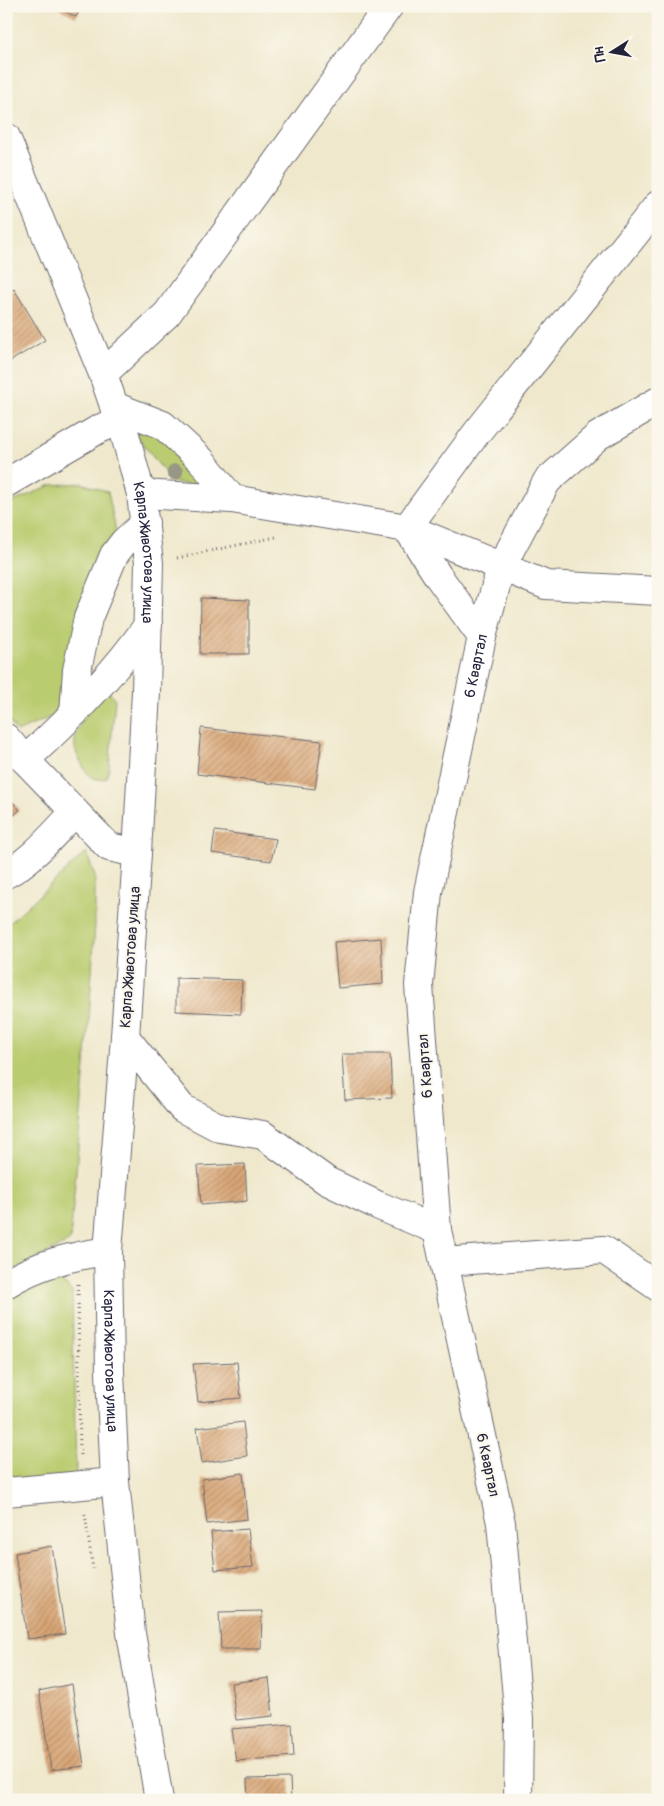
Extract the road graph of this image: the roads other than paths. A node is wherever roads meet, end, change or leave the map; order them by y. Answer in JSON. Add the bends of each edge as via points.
{"nodes":[{"id":1,"x":389,"y":6,"type":"edge"},
{"id":2,"x":6,"y":137,"type":"edge"},
{"id":3,"x":658,"y":205,"type":"edge"},
{"id":4,"x":103,"y":374,"type":"junction"},
{"id":5,"x":658,"y":401,"type":"edge"},
{"id":6,"x":117,"y":413,"type":"junction"},
{"id":7,"x":6,"y":482,"type":"edge"},
{"id":8,"x":141,"y":494,"type":"junction"},
{"id":9,"x":232,"y":499,"type":"junction"},
{"id":10,"x":145,"y":523,"type":"junction"},
{"id":11,"x":407,"y":528,"type":"junction"},
{"id":12,"x":501,"y":567,"type":"junction"},
{"id":13,"x":658,"y":591,"type":"edge"},
{"id":14,"x":148,"y":625,"type":"junction"},
{"id":15,"x":482,"y":637,"type":"junction"},
{"id":16,"x":74,"y":713,"type":"junction"},
{"id":17,"x":6,"y":738,"type":"edge"},
{"id":18,"x":25,"y":760,"type":"junction"},
{"id":19,"x":75,"y":812,"type":"junction"},
{"id":20,"x":137,"y":852,"type":"junction"},
{"id":21,"x":6,"y":874,"type":"edge"},
{"id":22,"x":125,"y":1037,"type":"junction"},
{"id":23,"x":437,"y":1230,"type":"junction"},
{"id":24,"x":108,"y":1250,"type":"junction"},
{"id":25,"x":444,"y":1262,"type":"junction"},
{"id":26,"x":6,"y":1284,"type":"edge"},
{"id":27,"x":658,"y":1287,"type":"edge"},
{"id":28,"x":115,"y":1482,"type":"junction"},
{"id":29,"x":6,"y":1492,"type":"edge"},
{"id":30,"x":158,"y":1800,"type":"edge"},
{"id":31,"x":518,"y":1800,"type":"edge"}],
"edges":[{"from":1,"to":4,"type":"street","via":[[167,314]]},
{"from":2,"to":4,"type":"street","name":"Карпа Животова улица"},
{"from":3,"to":11,"type":"street","via":[[474,435]]},
{"from":4,"to":6,"type":"street","name":"Карпа Животова улица"},
{"from":5,"to":12,"type":"street","name":"6 Квартал","via":[[598,436],[547,481]]},
{"from":6,"to":7,"type":"street","via":[[99,430]]},
{"from":6,"to":8,"type":"street","name":"Карпа Животова улица"},
{"from":6,"to":9,"type":"street","via":[[163,425],[201,460]]},
{"from":8,"to":9,"type":"street"},
{"from":8,"to":10,"type":"street","name":"Карпа Животова улица"},
{"from":9,"to":11,"type":"street"},
{"from":10,"to":14,"type":"street","name":"Карпа Животова улица","via":[[149,563]]},
{"from":10,"to":16,"type":"street","via":[[114,555],[88,618],[77,670]]},
{"from":11,"to":12,"type":"street"},
{"from":11,"to":15,"type":"street"},
{"from":12,"to":13,"type":"street","via":[[546,585]]},
{"from":12,"to":15,"type":"street","name":"6 Квартал"},
{"from":14,"to":16,"type":"street","via":[[128,654]]},
{"from":14,"to":20,"type":"street","name":"Карпа Животова улица"},
{"from":15,"to":23,"type":"street","name":"6 Квартал","via":[[428,892],[419,984]]},
{"from":16,"to":18,"type":"street"},
{"from":17,"to":18,"type":"street"},
{"from":18,"to":19,"type":"street"},
{"from":19,"to":20,"type":"street","via":[[109,847]]},
{"from":19,"to":21,"type":"street"},
{"from":20,"to":22,"type":"street","name":"Карпа Животова улица"},
{"from":22,"to":23,"type":"street","via":[[182,1108],[220,1128],[263,1134],[327,1181]]},
{"from":22,"to":24,"type":"street","name":"Карпа Животова улица"},
{"from":23,"to":25,"type":"street","name":"6 Квартал"},
{"from":24,"to":26,"type":"street","via":[[78,1255],[22,1274]]},
{"from":24,"to":28,"type":"street","name":"Карпа Животова улица"},
{"from":25,"to":27,"type":"street","via":[[604,1250]]},
{"from":25,"to":31,"type":"street","name":"6 Квартал","via":[[501,1523],[519,1719]]},
{"from":28,"to":29,"type":"street"},
{"from":28,"to":30,"type":"street","name":"Карпа Животова улица","via":[[131,1633]]}]}
